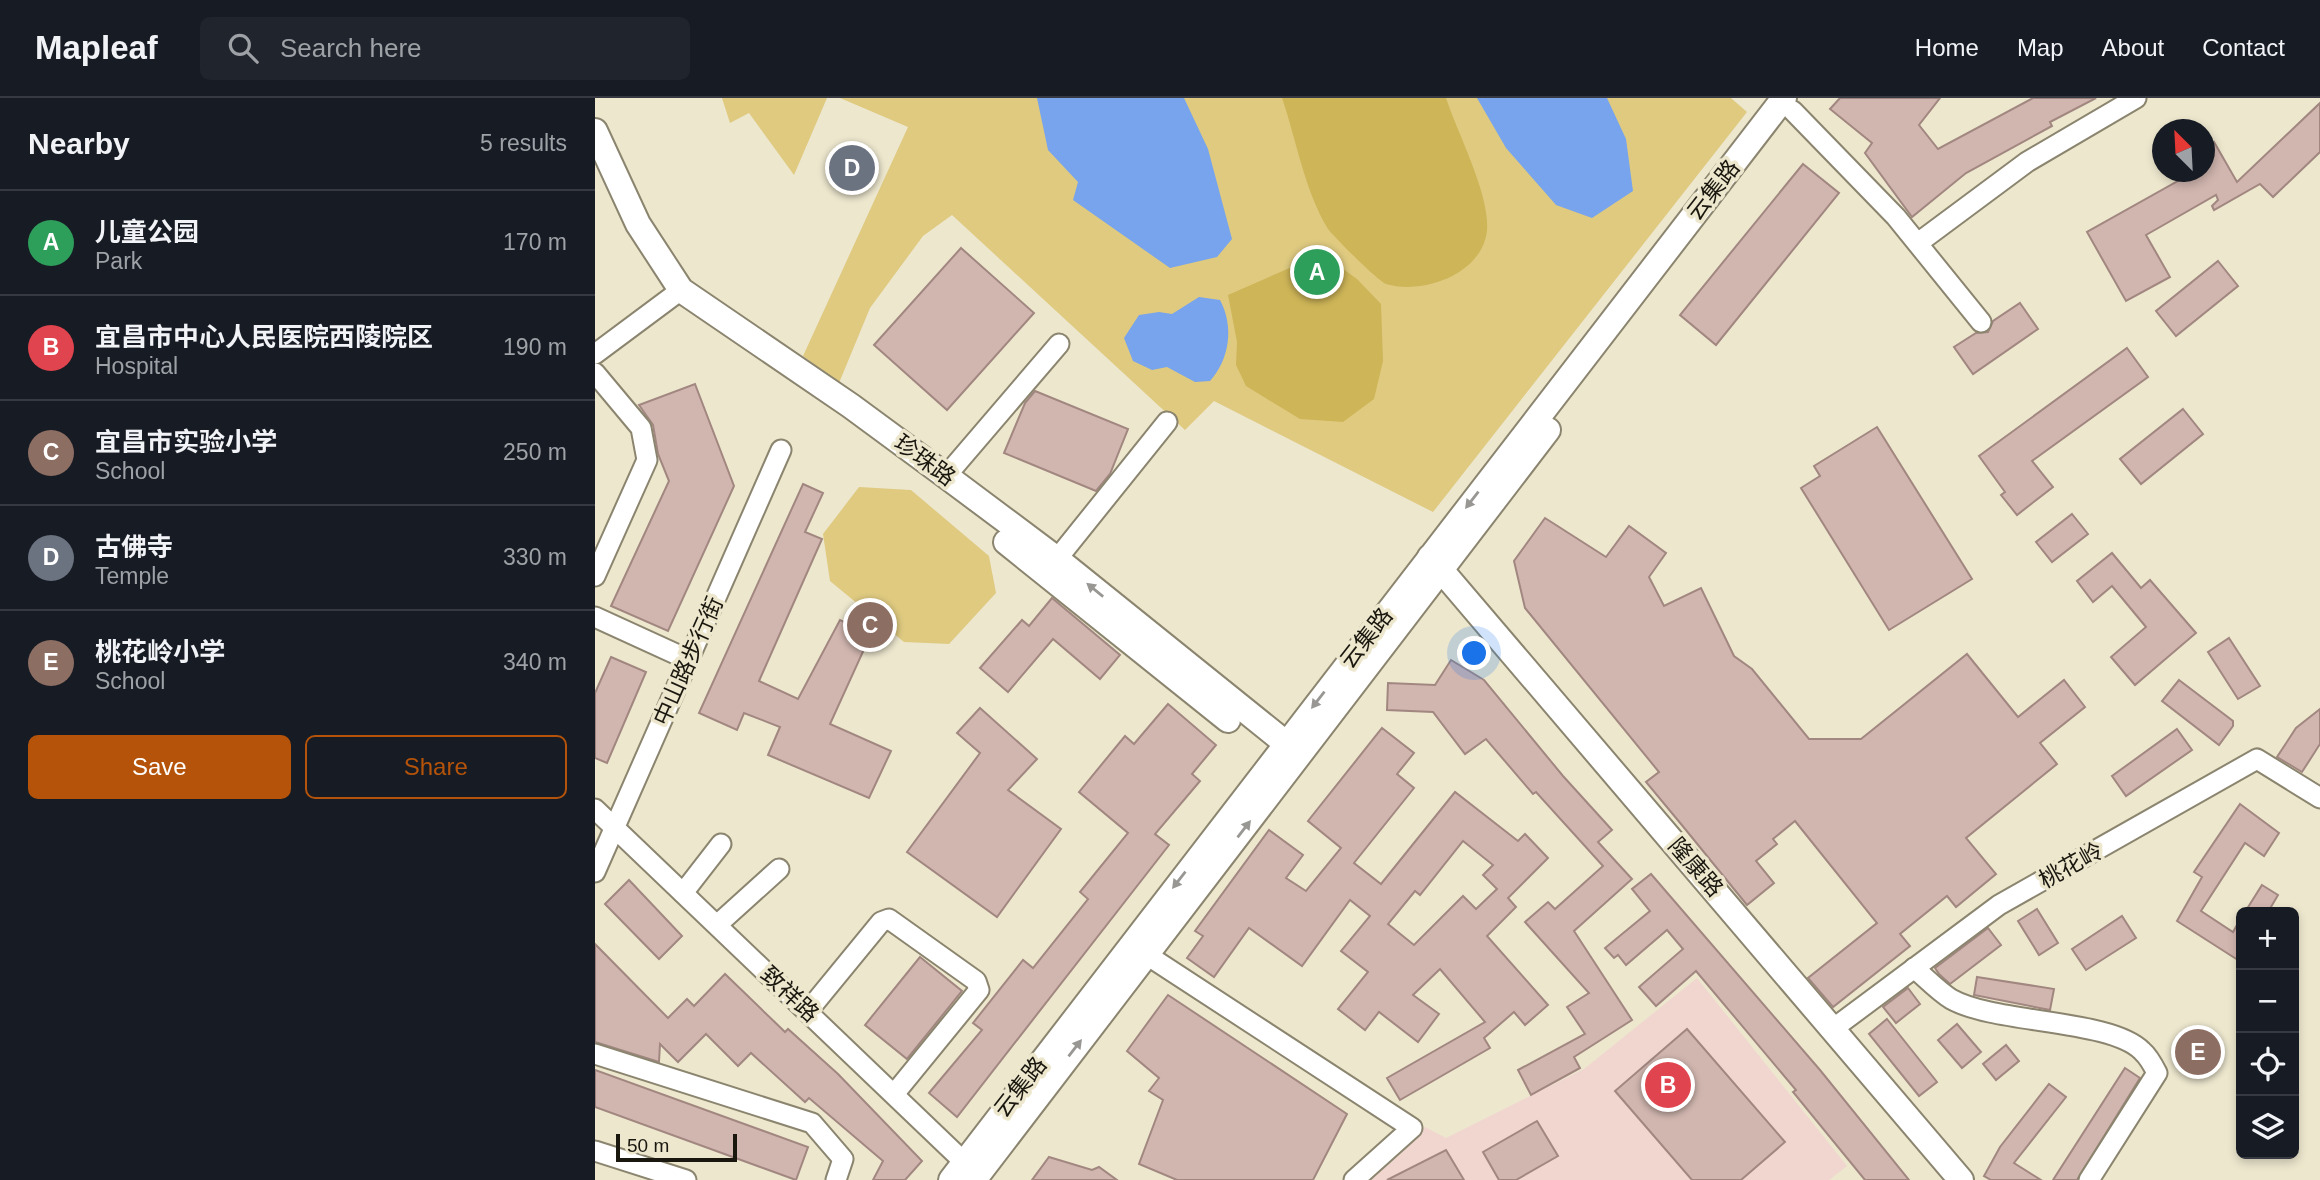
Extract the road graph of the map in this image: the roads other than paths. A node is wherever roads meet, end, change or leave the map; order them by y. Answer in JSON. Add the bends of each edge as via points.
{"nodes":[{"id":1,"x":2136,"y":98,"type":"edge"},
{"id":2,"x":1793,"y":102,"type":"edge"},
{"id":3,"x":595,"y":131,"type":"edge"},
{"id":4,"x":595,"y":162,"type":"edge"},
{"id":5,"x":1918,"y":243,"type":"junction"},
{"id":6,"x":675,"y":294,"type":"junction"},
{"id":7,"x":1981,"y":322,"type":"dead end"},
{"id":8,"x":1059,"y":344,"type":"dead end"},
{"id":9,"x":595,"y":354,"type":"edge"},
{"id":10,"x":595,"y":373,"type":"edge"},
{"id":11,"x":1167,"y":422,"type":"dead end"},
{"id":12,"x":781,"y":450,"type":"dead end"},
{"id":13,"x":946,"y":476,"type":"junction"},
{"id":14,"x":1056,"y":559,"type":"junction"},
{"id":15,"x":1430,"y":569,"type":"junction"},
{"id":16,"x":595,"y":576,"type":"edge"},
{"id":17,"x":595,"y":617,"type":"edge"},
{"id":18,"x":689,"y":660,"type":"junction"},
{"id":19,"x":1287,"y":757,"type":"junction"},
{"id":20,"x":2320,"y":799,"type":"edge"},
{"id":21,"x":595,"y":809,"type":"edge"},
{"id":22,"x":615,"y":828,"type":"junction"},
{"id":23,"x":721,"y":844,"type":"dead end"},
{"id":24,"x":779,"y":869,"type":"dead end"},
{"id":25,"x":595,"y":872,"type":"edge"},
{"id":26,"x":683,"y":893,"type":"junction"},
{"id":27,"x":717,"y":925,"type":"junction"},
{"id":28,"x":1147,"y":955,"type":"junction"},
{"id":29,"x":1914,"y":968,"type":"junction"},
{"id":30,"x":808,"y":1011,"type":"junction"},
{"id":31,"x":1834,"y":1028,"type":"junction"},
{"id":32,"x":595,"y":1054,"type":"edge"},
{"id":33,"x":895,"y":1093,"type":"junction"},
{"id":34,"x":595,"y":1151,"type":"edge"},
{"id":35,"x":963,"y":1174,"type":"edge"},
{"id":36,"x":665,"y":1178,"type":"edge"},
{"id":37,"x":686,"y":1180,"type":"edge"},
{"id":38,"x":836,"y":1180,"type":"edge"},
{"id":39,"x":1354,"y":1180,"type":"edge"},
{"id":40,"x":1939,"y":1180,"type":"edge"},
{"id":41,"x":1961,"y":1180,"type":"edge"},
{"id":42,"x":2089,"y":1180,"type":"edge"}],
"edges":[{"from":1,"to":5,"type":"street","via":[[2027,162]]},
{"from":2,"to":5,"type":"street"},
{"from":2,"to":15,"type":"main road","name":"云集路"},
{"from":3,"to":6,"type":"main road","name":"珍珠路"},
{"from":4,"to":6,"type":"main road","name":"珍珠路","via":[[626,232]]},
{"from":5,"to":7,"type":"street"},
{"from":6,"to":9,"type":"street"},
{"from":6,"to":13,"type":"main road","name":"珍珠路"},
{"from":6,"to":19,"type":"main road","name":"珍珠路"},
{"from":8,"to":13,"type":"street"},
{"from":10,"to":16,"type":"street","via":[[641,428],[647,460]]},
{"from":11,"to":14,"type":"street"},
{"from":12,"to":18,"type":"street","name":"中山路步行街"},
{"from":13,"to":14,"type":"main road","name":"珍珠路"},
{"from":19,"to":14,"type":"main road","name":"珍珠路","one_way":true},
{"from":15,"to":19,"type":"main road","name":"云集路"},
{"from":15,"to":31,"type":"main road","name":"隆康路"},
{"from":15,"to":40,"type":"main road","name":"隆康路"},
{"from":17,"to":18,"type":"street"},
{"from":18,"to":22,"type":"street","name":"中山路步行街"},
{"from":28,"to":19,"type":"main road","name":"云集路","one_way":true},
{"from":19,"to":35,"type":"main road","name":"云集路","one_way":true},
{"from":20,"to":29,"type":"street","name":"桃花岭","via":[[2257,759],[1999,905]]},
{"from":21,"to":22,"type":"street","name":"致祥路"},
{"from":22,"to":25,"type":"street","name":"中山路步行街"},
{"from":22,"to":26,"type":"street","name":"致祥路"},
{"from":23,"to":26,"type":"street"},
{"from":24,"to":27,"type":"street"},
{"from":26,"to":27,"type":"street","name":"致祥路"},
{"from":27,"to":30,"type":"street","name":"致祥路"},
{"from":35,"to":28,"type":"main road","name":"云集路","one_way":true},
{"from":28,"to":39,"type":"street","via":[[1412,1128]]},
{"from":29,"to":31,"type":"street","name":"桃花岭"},
{"from":29,"to":42,"type":"street","via":[[1952,999],[2128,1041],[2141,1050],[2158,1073]]},
{"from":30,"to":33,"type":"street","name":"致祥路"},
{"from":30,"to":33,"type":"street","via":[[881,922],[889,919],[976,981],[979,990]]},
{"from":31,"to":41,"type":"main road","name":"隆康路"},
{"from":32,"to":38,"type":"street","via":[[811,1123],[843,1159]]},
{"from":33,"to":35,"type":"street","name":"致祥路"},
{"from":34,"to":36,"type":"street"},
{"from":36,"to":37,"type":"street"}]}
